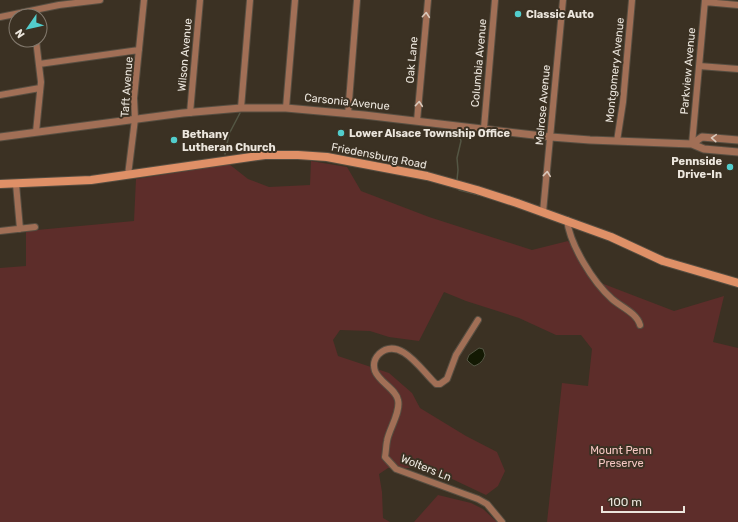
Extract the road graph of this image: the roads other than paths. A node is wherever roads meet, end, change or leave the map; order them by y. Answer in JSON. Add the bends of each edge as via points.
{"nodes":[{"id":1,"x":100,"y":0,"type":"edge"},
{"id":2,"x":144,"y":0,"type":"edge"},
{"id":3,"x":200,"y":0,"type":"edge"},
{"id":4,"x":250,"y":0,"type":"edge"},
{"id":5,"x":295,"y":0,"type":"edge"},
{"id":6,"x":357,"y":0,"type":"edge"},
{"id":7,"x":428,"y":0,"type":"edge"},
{"id":8,"x":495,"y":0,"type":"edge"},
{"id":9,"x":563,"y":0,"type":"edge"},
{"id":10,"x":632,"y":0,"type":"edge"},
{"id":11,"x":89,"y":1,"type":"edge"},
{"id":12,"x":705,"y":1,"type":"edge"},
{"id":13,"x":738,"y":5,"type":"edge"},
{"id":14,"x":48,"y":8,"type":"edge"},
{"id":15,"x":37,"y":48,"type":"edge"},
{"id":16,"x":139,"y":50,"type":"junction"},
{"id":17,"x":39,"y":64,"type":"junction"},
{"id":18,"x":699,"y":66,"type":"junction"},
{"id":19,"x":738,"y":69,"type":"edge"},
{"id":20,"x":40,"y":88,"type":"junction"},
{"id":21,"x":0,"y":95,"type":"edge"},
{"id":22,"x":241,"y":108,"type":"junction"},
{"id":23,"x":286,"y":108,"type":"junction"},
{"id":24,"x":190,"y":112,"type":"junction"},
{"id":25,"x":348,"y":114,"type":"junction"},
{"id":26,"x":135,"y":119,"type":"junction"},
{"id":27,"x":417,"y":121,"type":"junction"},
{"id":28,"x":484,"y":128,"type":"junction"},
{"id":29,"x":36,"y":132,"type":"junction"},
{"id":30,"x":0,"y":137,"type":"edge"},
{"id":31,"x":551,"y":137,"type":"junction"},
{"id":32,"x":738,"y":140,"type":"edge"},
{"id":33,"x":617,"y":141,"type":"junction"},
{"id":34,"x":692,"y":144,"type":"junction"},
{"id":35,"x":738,"y":152,"type":"edge"},
{"id":36,"x":128,"y":175,"type":"junction"},
{"id":37,"x":0,"y":184,"type":"edge"},
{"id":38,"x":16,"y":184,"type":"junction"},
{"id":39,"x":543,"y":212,"type":"junction"},
{"id":40,"x":567,"y":220,"type":"junction"},
{"id":41,"x":35,"y":227,"type":"dead end"},
{"id":42,"x":20,"y":229,"type":"junction"},
{"id":43,"x":0,"y":230,"type":"edge"},
{"id":44,"x":738,"y":283,"type":"edge"},
{"id":45,"x":478,"y":320,"type":"dead end"},
{"id":46,"x":640,"y":325,"type":"dead end"},
{"id":47,"x":502,"y":522,"type":"edge"}],
"edges":[{"from":1,"to":11,"type":"street"},
{"from":2,"to":16,"type":"street","name":"Taft Avenue"},
{"from":3,"to":24,"type":"street","name":"Wilson Avenue"},
{"from":4,"to":22,"type":"street"},
{"from":5,"to":23,"type":"street"},
{"from":6,"to":25,"type":"street"},
{"from":27,"to":7,"type":"street","name":"Oak Lane","one_way":true},
{"from":8,"to":28,"type":"street","name":"Columbia Avenue"},
{"from":9,"to":31,"type":"street","name":"Melrose Avenue"},
{"from":10,"to":33,"type":"street","name":"Montgomery Avenue"},
{"from":11,"to":14,"type":"street"},
{"from":12,"to":13,"type":"street"},
{"from":12,"to":18,"type":"street","name":"Parkview Avenue"},
{"from":15,"to":17,"type":"street"},
{"from":16,"to":17,"type":"street"},
{"from":16,"to":26,"type":"street","name":"Taft Avenue","via":[[134,98]]},
{"from":17,"to":20,"type":"street"},
{"from":18,"to":19,"type":"street"},
{"from":18,"to":34,"type":"street","name":"Parkview Avenue"},
{"from":20,"to":21,"type":"street"},
{"from":20,"to":29,"type":"street"},
{"from":22,"to":23,"type":"street","name":"Carsonia Avenue"},
{"from":22,"to":24,"type":"street","name":"Carsonia Avenue"},
{"from":23,"to":25,"type":"street","name":"Carsonia Avenue"},
{"from":24,"to":26,"type":"street","name":"Carsonia Avenue"},
{"from":25,"to":27,"type":"street","name":"Carsonia Avenue"},
{"from":26,"to":29,"type":"street","name":"Carsonia Avenue"},
{"from":26,"to":36,"type":"street","name":"Taft Avenue"},
{"from":27,"to":28,"type":"street","name":"Carsonia Avenue"},
{"from":28,"to":31,"type":"street","name":"Carsonia Avenue"},
{"from":29,"to":30,"type":"street","name":"Carsonia Avenue"},
{"from":31,"to":33,"type":"street","name":"Carsonia Avenue"},
{"from":39,"to":31,"type":"street","name":"Melrose Avenue","one_way":true},
{"from":32,"to":34,"type":"street","name":"Carsonia Avenue","one_way":true,"via":[[702,137]]},
{"from":33,"to":34,"type":"street","name":"Carsonia Avenue"},
{"from":34,"to":35,"type":"street","name":"Carsonia Avenue","via":[[704,149]]},
{"from":36,"to":38,"type":"main road","name":"Friedensburg Road","via":[[79,181]]},
{"from":36,"to":39,"type":"main road","name":"Friedensburg Road","via":[[265,155],[309,155],[427,176]]},
{"from":37,"to":38,"type":"main road","name":"Friedensburg Road"},
{"from":38,"to":42,"type":"street"},
{"from":39,"to":40,"type":"main road","name":"Friedensburg Road"},
{"from":40,"to":44,"type":"main road","name":"Friedensburg Road","via":[[663,261]]},
{"from":40,"to":46,"type":"street","via":[[575,246],[591,276],[612,299],[636,317]]},
{"from":41,"to":42,"type":"street"},
{"from":42,"to":43,"type":"street"},
{"from":45,"to":47,"type":"street","name":"Wolters Ln","via":[[456,355],[446,379],[440,384],[436,384],[409,357],[394,348],[378,354],[374,366],[379,378],[395,394],[398,401],[385,457],[391,465],[410,475],[478,499],[487,504]]}]}
